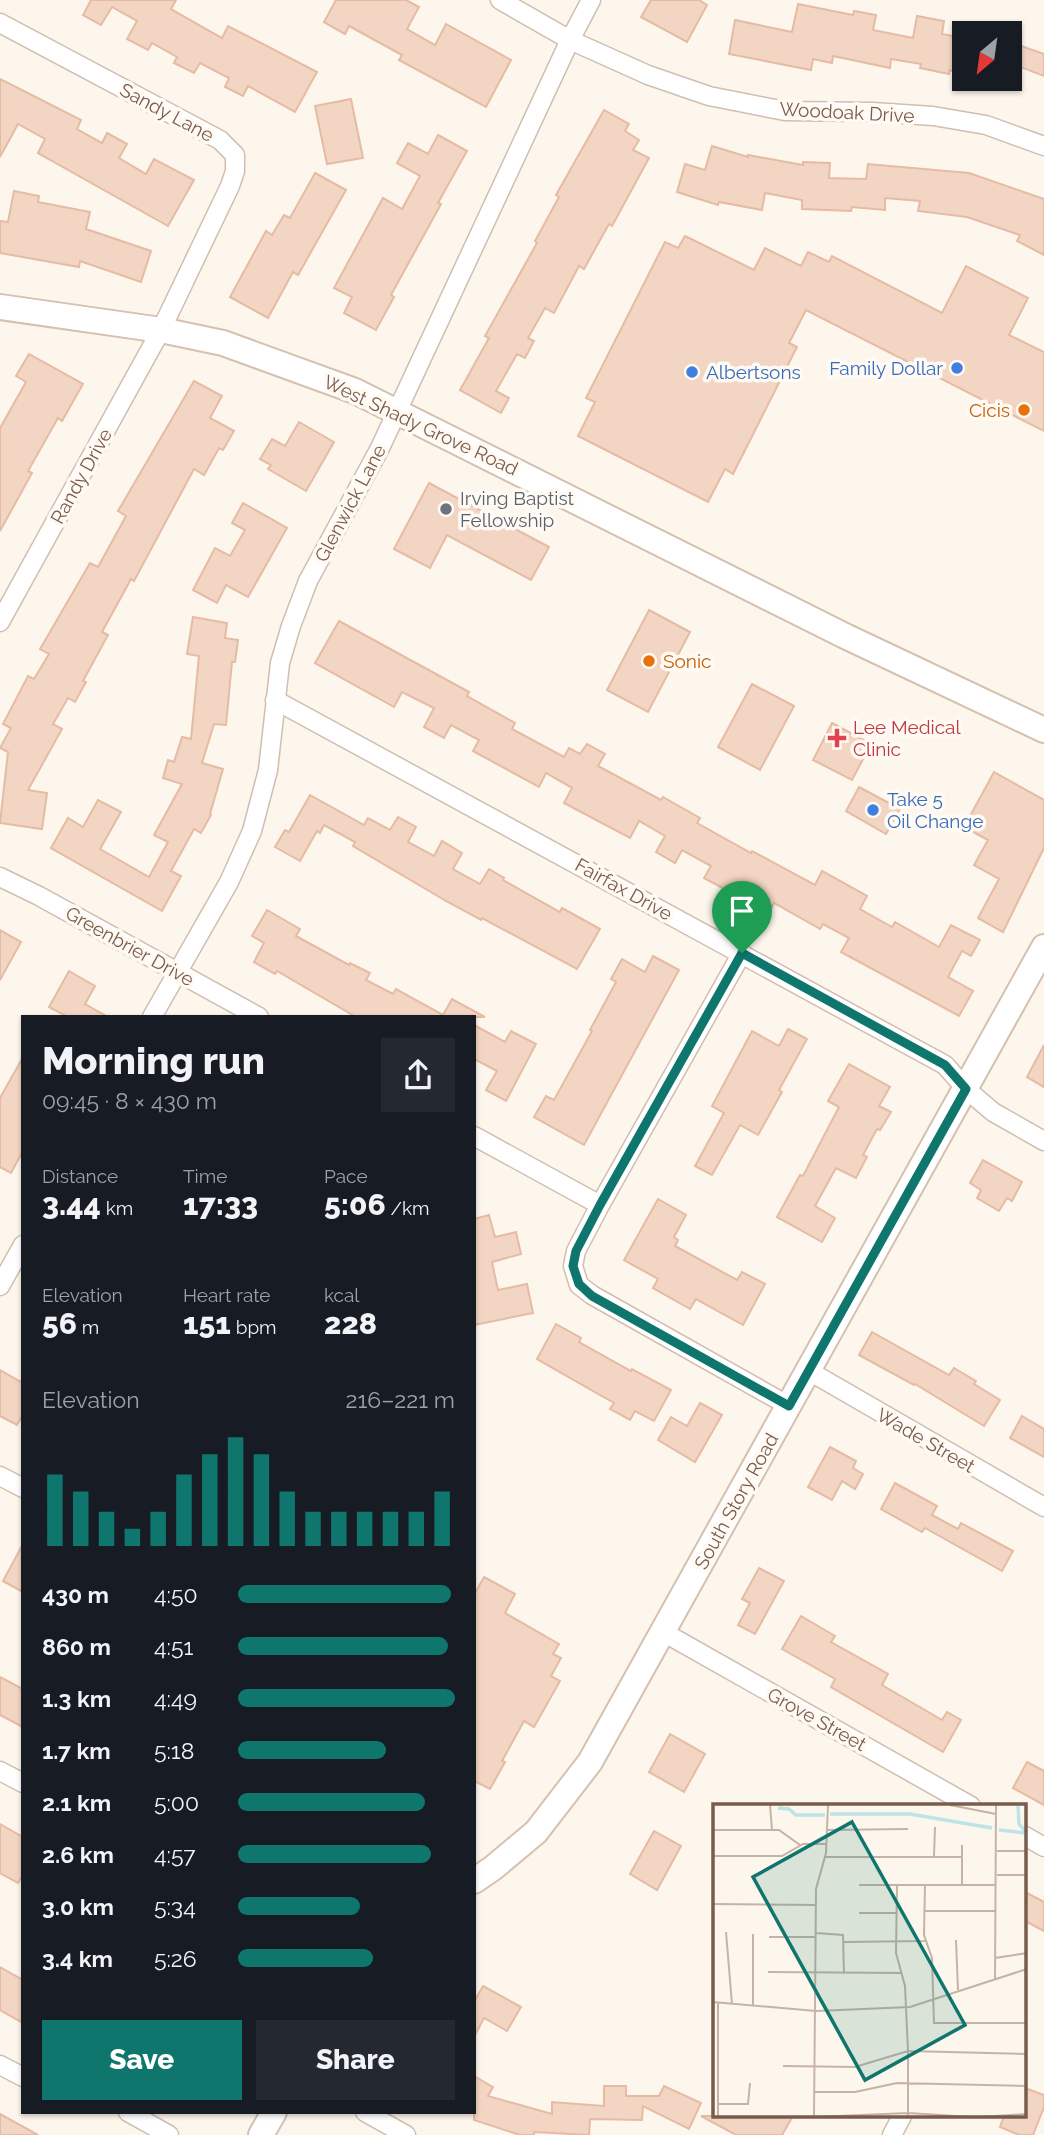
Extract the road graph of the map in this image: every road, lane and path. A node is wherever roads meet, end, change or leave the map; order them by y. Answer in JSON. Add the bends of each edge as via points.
{"nodes":[{"id":1,"x":499,"y":0,"type":"edge"},
{"id":2,"x":591,"y":0,"type":"edge"},
{"id":3,"x":0,"y":23,"type":"edge"},
{"id":4,"x":570,"y":40,"type":"junction"},
{"id":5,"x":1044,"y":146,"type":"edge"},
{"id":6,"x":0,"y":307,"type":"edge"},
{"id":7,"x":161,"y":330,"type":"junction"},
{"id":8,"x":397,"y":412,"type":"junction"},
{"id":9,"x":0,"y":622,"type":"edge"},
{"id":10,"x":275,"y":700,"type":"junction"},
{"id":11,"x":1044,"y":730,"type":"edge"},
{"id":12,"x":0,"y":877,"type":"edge"},
{"id":13,"x":1044,"y":947,"type":"edge"},
{"id":14,"x":742,"y":953,"type":"junction"},
{"id":15,"x":177,"y":972,"type":"junction"},
{"id":16,"x":153,"y":1015,"type":"edge"},
{"id":17,"x":255,"y":1015,"type":"edge"},
{"id":18,"x":966,"y":1089,"type":"junction"},
{"id":19,"x":476,"y":1137,"type":"edge"},
{"id":20,"x":1044,"y":1141,"type":"edge"},
{"id":21,"x":600,"y":1205,"type":"junction"},
{"id":22,"x":21,"y":1249,"type":"edge"},
{"id":23,"x":0,"y":1286,"type":"edge"},
{"id":24,"x":808,"y":1371,"type":"junction"},
{"id":25,"x":789,"y":1406,"type":"junction"},
{"id":26,"x":0,"y":1476,"type":"edge"},
{"id":27,"x":21,"y":1487,"type":"edge"},
{"id":28,"x":1044,"y":1507,"type":"edge"},
{"id":29,"x":663,"y":1632,"type":"junction"},
{"id":30,"x":0,"y":1771,"type":"edge"},
{"id":31,"x":21,"y":1782,"type":"edge"},
{"id":32,"x":967,"y":1804,"type":"edge"},
{"id":33,"x":1026,"y":1837,"type":"edge"},
{"id":34,"x":1044,"y":1847,"type":"edge"},
{"id":35,"x":476,"y":1880,"type":"edge"},
{"id":36,"x":0,"y":2066,"type":"edge"},
{"id":37,"x":21,"y":2076,"type":"edge"},
{"id":38,"x":132,"y":2114,"type":"edge"},
{"id":39,"x":273,"y":2114,"type":"edge"},
{"id":40,"x":369,"y":2114,"type":"edge"},
{"id":41,"x":901,"y":2118,"type":"edge"},
{"id":42,"x":169,"y":2135,"type":"edge"},
{"id":43,"x":261,"y":2135,"type":"edge"},
{"id":44,"x":406,"y":2135,"type":"edge"},
{"id":45,"x":892,"y":2135,"type":"edge"}],
"edges":[{"from":1,"to":4,"type":"street","name":"Woodoak Drive"},
{"from":2,"to":4,"type":"street","name":"Glenwick Lane"},
{"from":3,"to":7,"type":"street","name":"Sandy Lane","via":[[220,140],[235,155],[230,186]]},
{"from":4,"to":5,"type":"street","name":"Woodoak Drive","via":[[709,96],[785,111],[933,116],[986,125]]},
{"from":4,"to":8,"type":"street","name":"Glenwick Lane"},
{"from":6,"to":7,"type":"main road","name":"West Shady Grove Road"},
{"from":7,"to":8,"type":"main road","name":"West Shady Grove Road","via":[[223,343],[355,391]]},
{"from":7,"to":9,"type":"street","name":"Randy Drive"},
{"from":8,"to":10,"type":"street","name":"Glenwick Lane","via":[[308,581],[290,626]]},
{"from":8,"to":11,"type":"main road","name":"West Shady Grove Road"},
{"from":10,"to":14,"type":"street","name":"Fairfax Drive"},
{"from":10,"to":15,"type":"street","name":"Glenwick Lane","via":[[268,770],[252,831],[229,883]]},
{"from":12,"to":15,"type":"street","name":"Greenbrier Drive"},
{"from":13,"to":18,"type":"main road","name":"South Story Road"},
{"from":14,"to":18,"type":"street","name":"Fairfax Drive","via":[[945,1065]]},
{"from":14,"to":21,"type":"street"},
{"from":15,"to":16,"type":"street","name":"Glenwick Lane"},
{"from":15,"to":17,"type":"street","name":"Greenbrier Drive"},
{"from":18,"to":20,"type":"street","name":"Fairfax Drive","via":[[993,1112]]},
{"from":18,"to":24,"type":"main road","name":"South Story Road"},
{"from":19,"to":21,"type":"street"},
{"from":21,"to":25,"type":"street","via":[[576,1251],[573,1266],[579,1284],[592,1296]]},
{"from":22,"to":23,"type":"street"},
{"from":24,"to":25,"type":"main road","name":"South Story Road"},
{"from":24,"to":28,"type":"street","name":"Wade Street"},
{"from":25,"to":29,"type":"main road","name":"South Story Road"},
{"from":26,"to":27,"type":"street"},
{"from":29,"to":32,"type":"street","name":"Grove Street"},
{"from":29,"to":35,"type":"main road","name":"South Story Road","via":[[590,1762],[536,1832]]},
{"from":30,"to":31,"type":"street"},
{"from":33,"to":34,"type":"street"},
{"from":36,"to":37,"type":"street"},
{"from":38,"to":42,"type":"street"},
{"from":39,"to":43,"type":"main road"},
{"from":40,"to":44,"type":"street"},
{"from":41,"to":45,"type":"street"}]}
